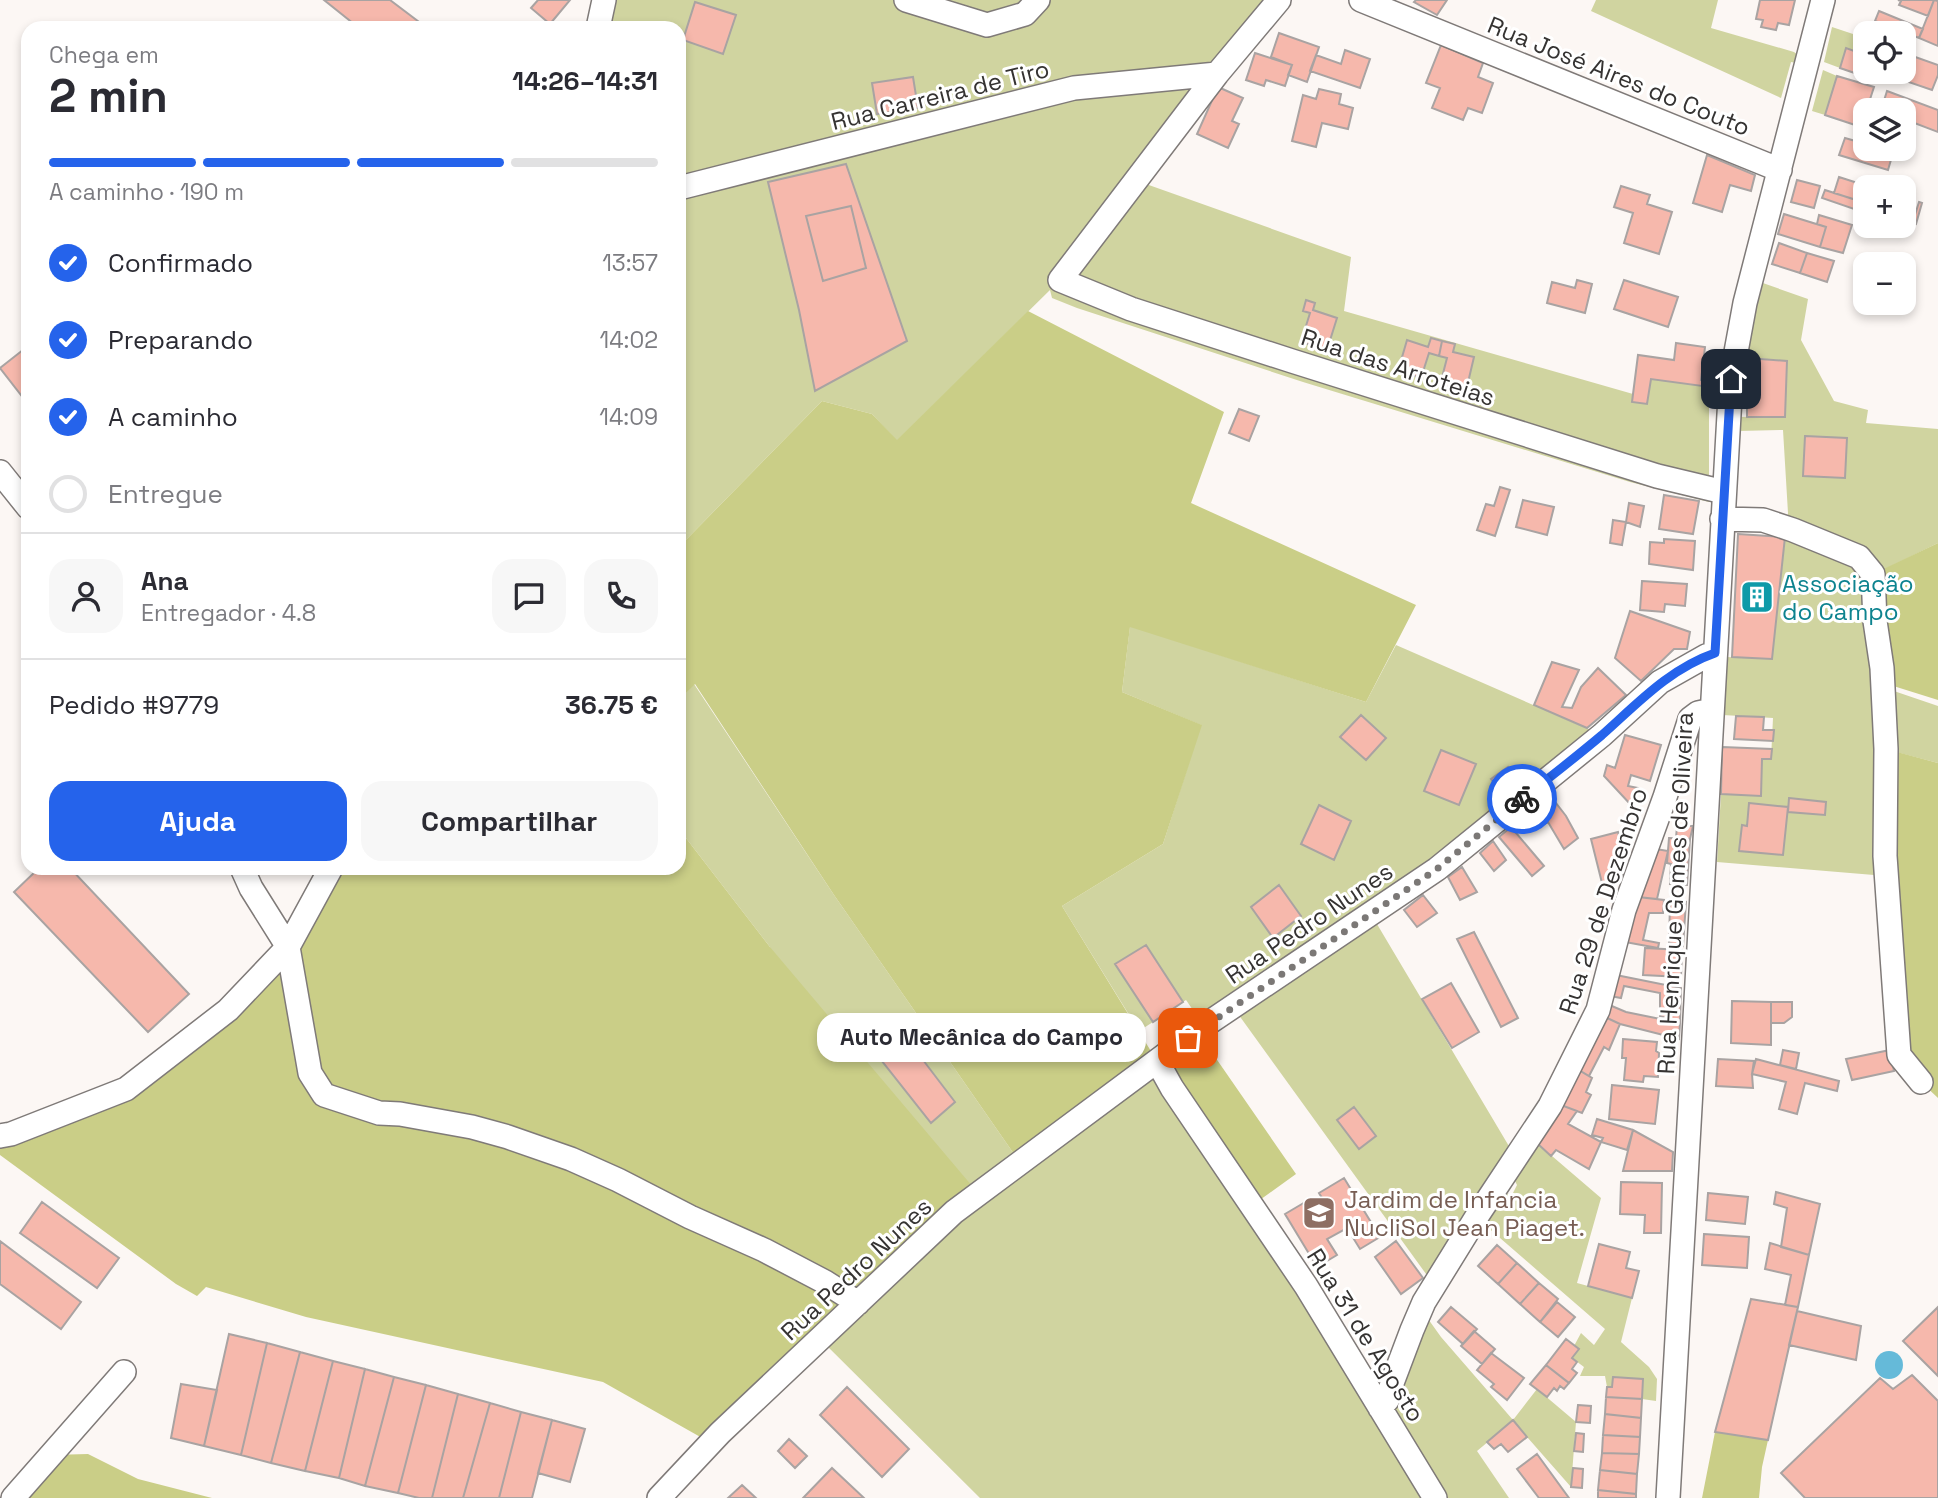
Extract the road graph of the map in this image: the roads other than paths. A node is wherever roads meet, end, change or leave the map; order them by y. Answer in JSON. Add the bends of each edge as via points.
{"nodes":[{"id":1,"x":604,"y":0,"type":"edge"},
{"id":2,"x":906,"y":0,"type":"edge"},
{"id":3,"x":1038,"y":0,"type":"edge"},
{"id":4,"x":1279,"y":0,"type":"edge"},
{"id":5,"x":1361,"y":0,"type":"edge"},
{"id":6,"x":1823,"y":0,"type":"edge"},
{"id":7,"x":600,"y":21,"type":"edge"},
{"id":8,"x":1217,"y":74,"type":"junction"},
{"id":9,"x":1780,"y":170,"type":"junction"},
{"id":10,"x":686,"y":186,"type":"edge"},
{"id":11,"x":0,"y":471,"type":"edge"},
{"id":12,"x":1724,"y":492,"type":"junction"},
{"id":13,"x":21,"y":498,"type":"edge"},
{"id":14,"x":1722,"y":519,"type":"junction"},
{"id":15,"x":1715,"y":653,"type":"junction"},
{"id":16,"x":1712,"y":710,"type":"junction"},
{"id":17,"x":245,"y":875,"type":"edge"},
{"id":18,"x":327,"y":875,"type":"edge"},
{"id":19,"x":288,"y":947,"type":"junction"},
{"id":20,"x":1157,"y":1061,"type":"junction"},
{"id":21,"x":1921,"y":1082,"type":"dead end"},
{"id":22,"x":0,"y":1136,"type":"edge"},
{"id":23,"x":858,"y":1303,"type":"junction"},
{"id":24,"x":124,"y":1372,"type":"dead end"},
{"id":25,"x":1380,"y":1408,"type":"junction"},
{"id":26,"x":13,"y":1498,"type":"edge"},
{"id":27,"x":659,"y":1498,"type":"edge"},
{"id":28,"x":1435,"y":1498,"type":"edge"},
{"id":29,"x":1668,"y":1498,"type":"edge"}],
"edges":[{"from":1,"to":7,"type":"street"},
{"from":2,"to":3,"type":"street","via":[[987,25],[1025,14]]},
{"from":4,"to":8,"type":"street"},
{"from":5,"to":9,"type":"street","name":"Rua José Aires do Couto"},
{"from":6,"to":9,"type":"street","name":"Rua Henrique Gomes de Oliveira"},
{"from":8,"to":10,"type":"street","name":"Rua Carreira de Tiro","via":[[1074,88]]},
{"from":8,"to":12,"type":"street","name":"Rua das Arroteias","via":[[1060,280],[1131,309],[1284,359],[1657,476]]},
{"from":9,"to":12,"type":"street","name":"Rua Henrique Gomes de Oliveira","via":[[1734,358]]},
{"from":11,"to":13,"type":"street"},
{"from":12,"to":14,"type":"street","name":"Rua Henrique Gomes de Oliveira"},
{"from":14,"to":15,"type":"street","name":"Rua Henrique Gomes de Oliveira"},
{"from":14,"to":21,"type":"street","via":[[1763,520],[1793,530],[1859,558],[1873,574],[1883,677],[1885,856],[1899,1055]]},
{"from":15,"to":16,"type":"street","name":"Rua Henrique Gomes de Oliveira"},
{"from":15,"to":20,"type":"street","name":"Rua Pedro Nunes","via":[[1660,682],[1437,869]]},
{"from":16,"to":25,"type":"street","name":"Rua 29 de Dezembro","via":[[1690,719],[1625,909],[1598,1010],[1550,1106],[1424,1302],[1388,1399]]},
{"from":16,"to":29,"type":"street","name":"Rua Henrique Gomes de Oliveira"},
{"from":17,"to":19,"type":"street"},
{"from":18,"to":19,"type":"street"},
{"from":19,"to":22,"type":"street","via":[[228,1010],[126,1089]]},
{"from":19,"to":23,"type":"street","via":[[310,1073],[324,1095],[379,1113],[472,1127],[571,1159],[764,1250]]},
{"from":20,"to":23,"type":"street","name":"Rua Pedro Nunes","via":[[954,1212]]},
{"from":20,"to":25,"type":"street","name":"Rua 31 de Agosto","via":[[1306,1286]]},
{"from":23,"to":27,"type":"street","name":"Rua Pedro Nunes","via":[[720,1433]]},
{"from":24,"to":26,"type":"street"},
{"from":25,"to":28,"type":"street","name":"Rua 31 de Agosto"}]}
